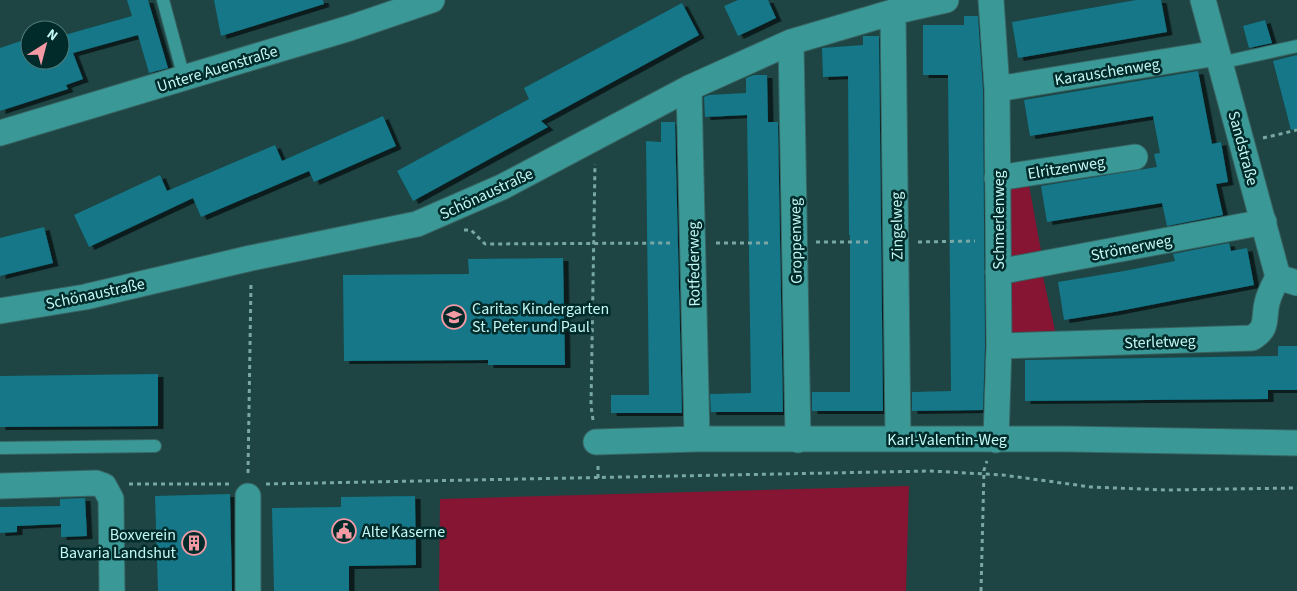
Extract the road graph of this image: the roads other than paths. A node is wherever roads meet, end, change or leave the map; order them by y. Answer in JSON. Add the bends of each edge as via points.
{"nodes":[{"id":1,"x":163,"y":0,"type":"edge"},
{"id":2,"x":432,"y":0,"type":"edge"},
{"id":3,"x":946,"y":0,"type":"edge"},
{"id":4,"x":992,"y":0,"type":"edge"},
{"id":5,"x":1203,"y":0,"type":"edge"},
{"id":6,"x":893,"y":12,"type":"junction"},
{"id":7,"x":791,"y":42,"type":"junction"},
{"id":8,"x":1297,"y":46,"type":"edge"},
{"id":9,"x":1219,"y":58,"type":"junction"},
{"id":10,"x":184,"y":78,"type":"junction"},
{"id":11,"x":689,"y":88,"type":"junction"},
{"id":12,"x":998,"y":89,"type":"junction"},
{"id":13,"x":0,"y":133,"type":"edge"},
{"id":14,"x":1135,"y":156,"type":"dead end"},
{"id":15,"x":997,"y":178,"type":"junction"},
{"id":16,"x":1264,"y":222,"type":"junction"},
{"id":17,"x":998,"y":272,"type":"junction"},
{"id":18,"x":1288,"y":280,"type":"edge"},
{"id":19,"x":0,"y":311,"type":"edge"},
{"id":20,"x":999,"y":346,"type":"junction"},
{"id":21,"x":697,"y":439,"type":"junction"},
{"id":22,"x":898,"y":439,"type":"junction"},
{"id":23,"x":798,"y":440,"type":"junction"},
{"id":24,"x":996,"y":440,"type":"junction"},
{"id":25,"x":596,"y":442,"type":"road end"},
{"id":26,"x":1297,"y":443,"type":"edge"},
{"id":27,"x":154,"y":446,"type":"dead end"},
{"id":28,"x":0,"y":448,"type":"edge"},
{"id":29,"x":0,"y":486,"type":"edge"},
{"id":30,"x":248,"y":490,"type":"road end"},
{"id":31,"x":112,"y":591,"type":"edge"},
{"id":32,"x":248,"y":591,"type":"edge"}],
"edges":[{"from":1,"to":10,"type":"lane"},
{"from":2,"to":10,"type":"street","name":"Untere Auenstraße"},
{"from":3,"to":6,"type":"street","name":"Schönaustraße"},
{"from":4,"to":12,"type":"street","name":"Schmerlenweg"},
{"from":5,"to":9,"type":"street","name":"Sandstraße"},
{"from":6,"to":7,"type":"street","name":"Schönaustraße"},
{"from":6,"to":22,"type":"street","name":"Zingelweg"},
{"from":7,"to":11,"type":"street","name":"Schönaustraße"},
{"from":7,"to":23,"type":"street","name":"Groppenweg"},
{"from":8,"to":9,"type":"lane"},
{"from":9,"to":12,"type":"street","name":"Karauschenweg"},
{"from":9,"to":16,"type":"street","name":"Sandstraße"},
{"from":10,"to":13,"type":"street","name":"Untere Auenstraße"},
{"from":11,"to":19,"type":"street","name":"Schönaustraße","via":[[502,187],[417,224],[85,297]]},
{"from":11,"to":21,"type":"street","name":"Rotfederweg"},
{"from":12,"to":15,"type":"street","name":"Schmerlenweg"},
{"from":14,"to":15,"type":"street","name":"Elritzenweg"},
{"from":15,"to":17,"type":"street","name":"Schmerlenweg"},
{"from":16,"to":17,"type":"street","name":"Strömerweg"},
{"from":16,"to":18,"type":"street","name":"Sandstraße"},
{"from":17,"to":20,"type":"street","name":"Schmerlenweg"},
{"from":18,"to":20,"type":"street","name":"Sterletweg","via":[[1267,302],[1264,326],[1252,338]]},
{"from":20,"to":24,"type":"street","name":"Schmerlenweg"},
{"from":21,"to":23,"type":"street","name":"Karl-Valentin-Weg"},
{"from":21,"to":25,"type":"street","name":"Karl-Valentin-Weg"},
{"from":22,"to":23,"type":"street","name":"Karl-Valentin-Weg"},
{"from":22,"to":24,"type":"street","name":"Karl-Valentin-Weg"},
{"from":24,"to":26,"type":"street","name":"Karl-Valentin-Weg"},
{"from":27,"to":28,"type":"lane"},
{"from":29,"to":31,"type":"street","via":[[96,483],[104,486],[111,499]]},
{"from":30,"to":32,"type":"street"}]}
